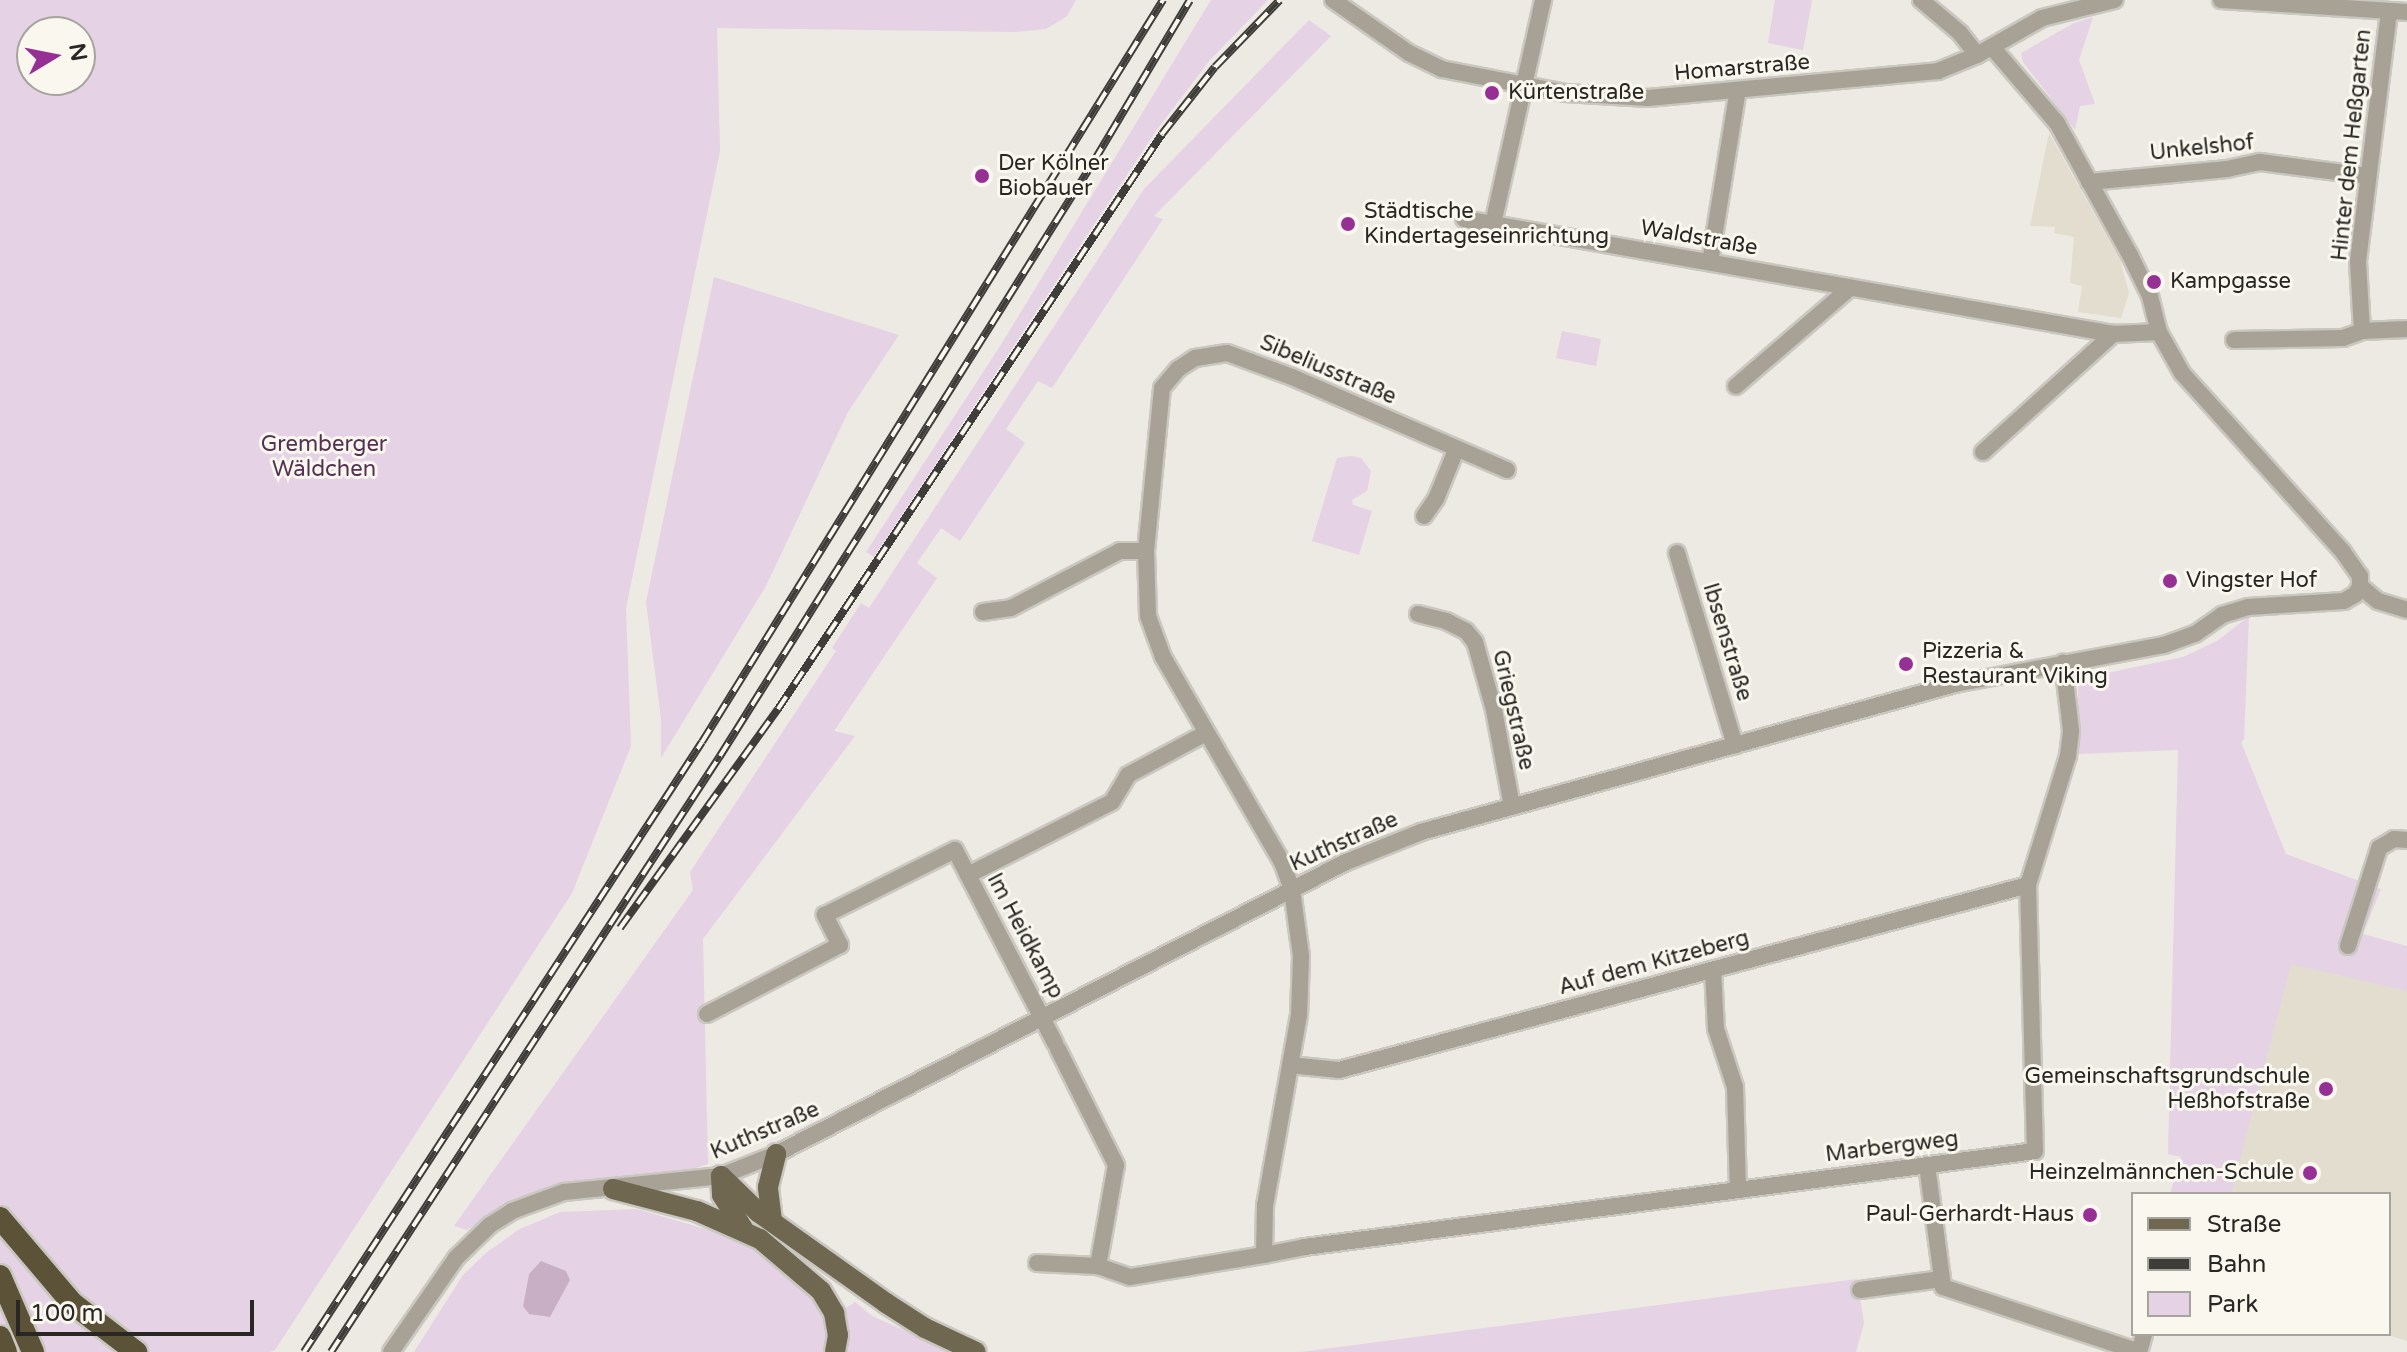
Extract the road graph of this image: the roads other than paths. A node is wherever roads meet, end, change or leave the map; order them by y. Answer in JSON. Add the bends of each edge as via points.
{"nodes":[{"id":1,"x":1333,"y":0,"type":"edge"},
{"id":2,"x":1543,"y":0,"type":"edge"},
{"id":3,"x":1921,"y":0,"type":"edge"},
{"id":4,"x":2115,"y":0,"type":"edge"},
{"id":5,"x":2221,"y":0,"type":"edge"},
{"id":6,"x":2389,"y":11,"type":"junction"},
{"id":7,"x":2407,"y":12,"type":"edge"},
{"id":8,"x":1992,"y":47,"type":"junction"},
{"id":9,"x":1977,"y":55,"type":"junction"},
{"id":10,"x":1523,"y":86,"type":"junction"},
{"id":11,"x":1738,"y":90,"type":"junction"},
{"id":12,"x":2368,"y":176,"type":"junction"},
{"id":13,"x":2089,"y":182,"type":"junction"},
{"id":14,"x":1464,"y":219,"type":"dead end"},
{"id":15,"x":1493,"y":224,"type":"junction"},
{"id":16,"x":1710,"y":262,"type":"junction"},
{"id":17,"x":1850,"y":288,"type":"junction"},
{"id":18,"x":2407,"y":329,"type":"edge"},
{"id":19,"x":2362,"y":331,"type":"junction"},
{"id":20,"x":2159,"y":332,"type":"junction"},
{"id":21,"x":2113,"y":334,"type":"junction"},
{"id":22,"x":2234,"y":340,"type":"dead end"},
{"id":23,"x":1736,"y":386,"type":"dead end"},
{"id":24,"x":1456,"y":450,"type":"junction"},
{"id":25,"x":1983,"y":452,"type":"dead end"},
{"id":26,"x":1507,"y":470,"type":"dead end"},
{"id":27,"x":1424,"y":516,"type":"dead end"},
{"id":28,"x":1146,"y":551,"type":"junction"},
{"id":29,"x":1677,"y":553,"type":"dead end"},
{"id":30,"x":2360,"y":586,"type":"junction"},
{"id":31,"x":2407,"y":610,"type":"edge"},
{"id":32,"x":983,"y":612,"type":"dead end"},
{"id":33,"x":1418,"y":614,"type":"dead end"},
{"id":34,"x":2063,"y":662,"type":"junction"},
{"id":35,"x":1204,"y":734,"type":"junction"},
{"id":36,"x":1735,"y":745,"type":"junction"},
{"id":37,"x":1512,"y":806,"type":"junction"},
{"id":38,"x":2407,"y":840,"type":"edge"},
{"id":39,"x":968,"y":875,"type":"junction"},
{"id":40,"x":2028,"y":885,"type":"junction"},
{"id":41,"x":1292,"y":890,"type":"junction"},
{"id":42,"x":2348,"y":946,"type":"dead end"},
{"id":43,"x":1713,"y":970,"type":"junction"},
{"id":44,"x":707,"y":1014,"type":"dead end"},
{"id":45,"x":1043,"y":1018,"type":"junction"},
{"id":46,"x":1290,"y":1065,"type":"junction"},
{"id":47,"x":776,"y":1154,"type":"junction"},
{"id":48,"x":1927,"y":1165,"type":"junction"},
{"id":49,"x":721,"y":1176,"type":"junction"},
{"id":50,"x":613,"y":1189,"type":"junction"},
{"id":51,"x":1738,"y":1190,"type":"junction"},
{"id":52,"x":0,"y":1218,"type":"edge"},
{"id":53,"x":772,"y":1221,"type":"junction"},
{"id":54,"x":743,"y":1229,"type":"junction"},
{"id":55,"x":1264,"y":1255,"type":"junction"},
{"id":56,"x":1037,"y":1263,"type":"dead end"},
{"id":57,"x":1098,"y":1266,"type":"junction"},
{"id":58,"x":0,"y":1276,"type":"edge"},
{"id":59,"x":1941,"y":1279,"type":"junction"},
{"id":60,"x":1860,"y":1290,"type":"dead end"},
{"id":61,"x":0,"y":1337,"type":"edge"},
{"id":62,"x":6,"y":1352,"type":"edge"},
{"id":63,"x":33,"y":1352,"type":"edge"},
{"id":64,"x":136,"y":1352,"type":"edge"},
{"id":65,"x":391,"y":1352,"type":"edge"},
{"id":66,"x":835,"y":1352,"type":"edge"},
{"id":67,"x":976,"y":1352,"type":"edge"},
{"id":68,"x":2139,"y":1352,"type":"edge"}],
"edges":[{"from":1,"to":10,"type":"street","name":"Homarstraße","via":[[1409,53],[1442,69]]},
{"from":2,"to":10,"type":"street"},
{"from":3,"to":9,"type":"street"},
{"from":4,"to":8,"type":"street","name":"Homarstraße","via":[[2042,18]]},
{"from":5,"to":6,"type":"street"},
{"from":6,"to":7,"type":"street"},
{"from":6,"to":12,"type":"street","name":"Hinter dem Heßgarten"},
{"from":8,"to":9,"type":"street","name":"Homarstraße"},
{"from":8,"to":13,"type":"street","via":[[2048,110]]},
{"from":9,"to":11,"type":"street","name":"Homarstraße","via":[[1920,74]]},
{"from":10,"to":11,"type":"street","name":"Homarstraße","via":[[1638,98]]},
{"from":10,"to":15,"type":"street"},
{"from":11,"to":16,"type":"street"},
{"from":12,"to":13,"type":"street","name":"Unkelshof","via":[[2260,162]]},
{"from":12,"to":19,"type":"street","name":"Hinter dem Heßgarten","via":[[2358,261]]},
{"from":13,"to":20,"type":"street","via":[[2150,296]]},
{"from":14,"to":15,"type":"street","name":"Waldstraße"},
{"from":15,"to":16,"type":"street","name":"Waldstraße"},
{"from":16,"to":17,"type":"street","name":"Waldstraße"},
{"from":17,"to":21,"type":"street","name":"Waldstraße"},
{"from":17,"to":23,"type":"street"},
{"from":18,"to":19,"type":"street"},
{"from":19,"to":22,"type":"street","via":[[2343,338]]},
{"from":20,"to":21,"type":"street","name":"Waldstraße"},
{"from":20,"to":30,"type":"street","via":[[2182,373],[2354,565]]},
{"from":21,"to":25,"type":"street"},
{"from":24,"to":26,"type":"street","name":"Sibeliusstraße"},
{"from":24,"to":27,"type":"street"},
{"from":24,"to":28,"type":"street","name":"Sibeliusstraße","via":[[1246,358],[1227,353],[1195,358],[1169,378],[1159,403]]},
{"from":28,"to":32,"type":"street","via":[[1120,551],[1011,608]]},
{"from":28,"to":35,"type":"street","name":"Sibeliusstraße","via":[[1148,616],[1163,657]]},
{"from":29,"to":36,"type":"street","name":"Ibsenstraße"},
{"from":30,"to":31,"type":"street","via":[[2378,601]]},
{"from":30,"to":34,"type":"street","name":"Kuthstraße","via":[[2344,601],[2248,607],[2164,645]]},
{"from":33,"to":37,"type":"street","name":"Griegstraße","via":[[1446,621],[1475,642]]},
{"from":34,"to":36,"type":"street","name":"Kuthstraße","via":[[1955,684]]},
{"from":34,"to":40,"type":"street","name":"Marbergweg","via":[[2071,731],[2068,756]]},
{"from":35,"to":39,"type":"street","name":"Im Heidkamp","via":[[1128,775],[1112,802]]},
{"from":35,"to":41,"type":"street","name":"Sibeliusstraße","via":[[1282,862]]},
{"from":36,"to":37,"type":"street","name":"Kuthstraße"},
{"from":37,"to":41,"type":"street","name":"Kuthstraße","via":[[1421,832]]},
{"from":38,"to":42,"type":"street","via":[[2394,839],[2379,848]]},
{"from":39,"to":44,"type":"street","name":"Im Heidkamp","via":[[955,850],[825,915],[840,945]]},
{"from":39,"to":45,"type":"street","name":"Im Heidkamp"},
{"from":40,"to":43,"type":"street","name":"Auf dem Kitzeberg"},
{"from":40,"to":48,"type":"street","name":"Marbergweg","via":[[2035,1151]]},
{"from":41,"to":45,"type":"street","name":"Kuthstraße"},
{"from":41,"to":46,"type":"street","via":[[1302,984]]},
{"from":43,"to":46,"type":"street","name":"Auf dem Kitzeberg","via":[[1339,1070]]},
{"from":43,"to":51,"type":"street","via":[[1716,1029],[1735,1087]]},
{"from":45,"to":47,"type":"street","name":"Kuthstraße"},
{"from":45,"to":57,"type":"street","name":"Im Heidkamp","via":[[1116,1165]]},
{"from":46,"to":55,"type":"street","via":[[1265,1205]]},
{"from":47,"to":49,"type":"street","name":"Kuthstraße"},
{"from":47,"to":53,"type":"main road","via":[[768,1187]]},
{"from":48,"to":51,"type":"street","name":"Marbergweg"},
{"from":48,"to":59,"type":"street"},
{"from":49,"to":50,"type":"street","name":"Kuthstraße"},
{"from":49,"to":53,"type":"main road"},
{"from":49,"to":54,"type":"main road","via":[[722,1195]]},
{"from":50,"to":54,"type":"main road"},
{"from":50,"to":65,"type":"street","name":"Kuthstraße","via":[[590,1188],[539,1199],[490,1225],[441,1276]]},
{"from":51,"to":55,"type":"street","name":"Marbergweg"},
{"from":52,"to":64,"type":"highway","via":[[72,1303]]},
{"from":53,"to":67,"type":"main road","via":[[886,1303]]},
{"from":54,"to":66,"type":"main road","via":[[821,1291],[834,1313]]},
{"from":55,"to":57,"type":"street","name":"Marbergweg","via":[[1130,1277]]},
{"from":56,"to":57,"type":"street","name":"Marbergweg"},
{"from":58,"to":63,"type":"highway"},
{"from":59,"to":60,"type":"street"},
{"from":59,"to":68,"type":"street","via":[[1943,1287]]},
{"from":61,"to":62,"type":"highway"}]}
